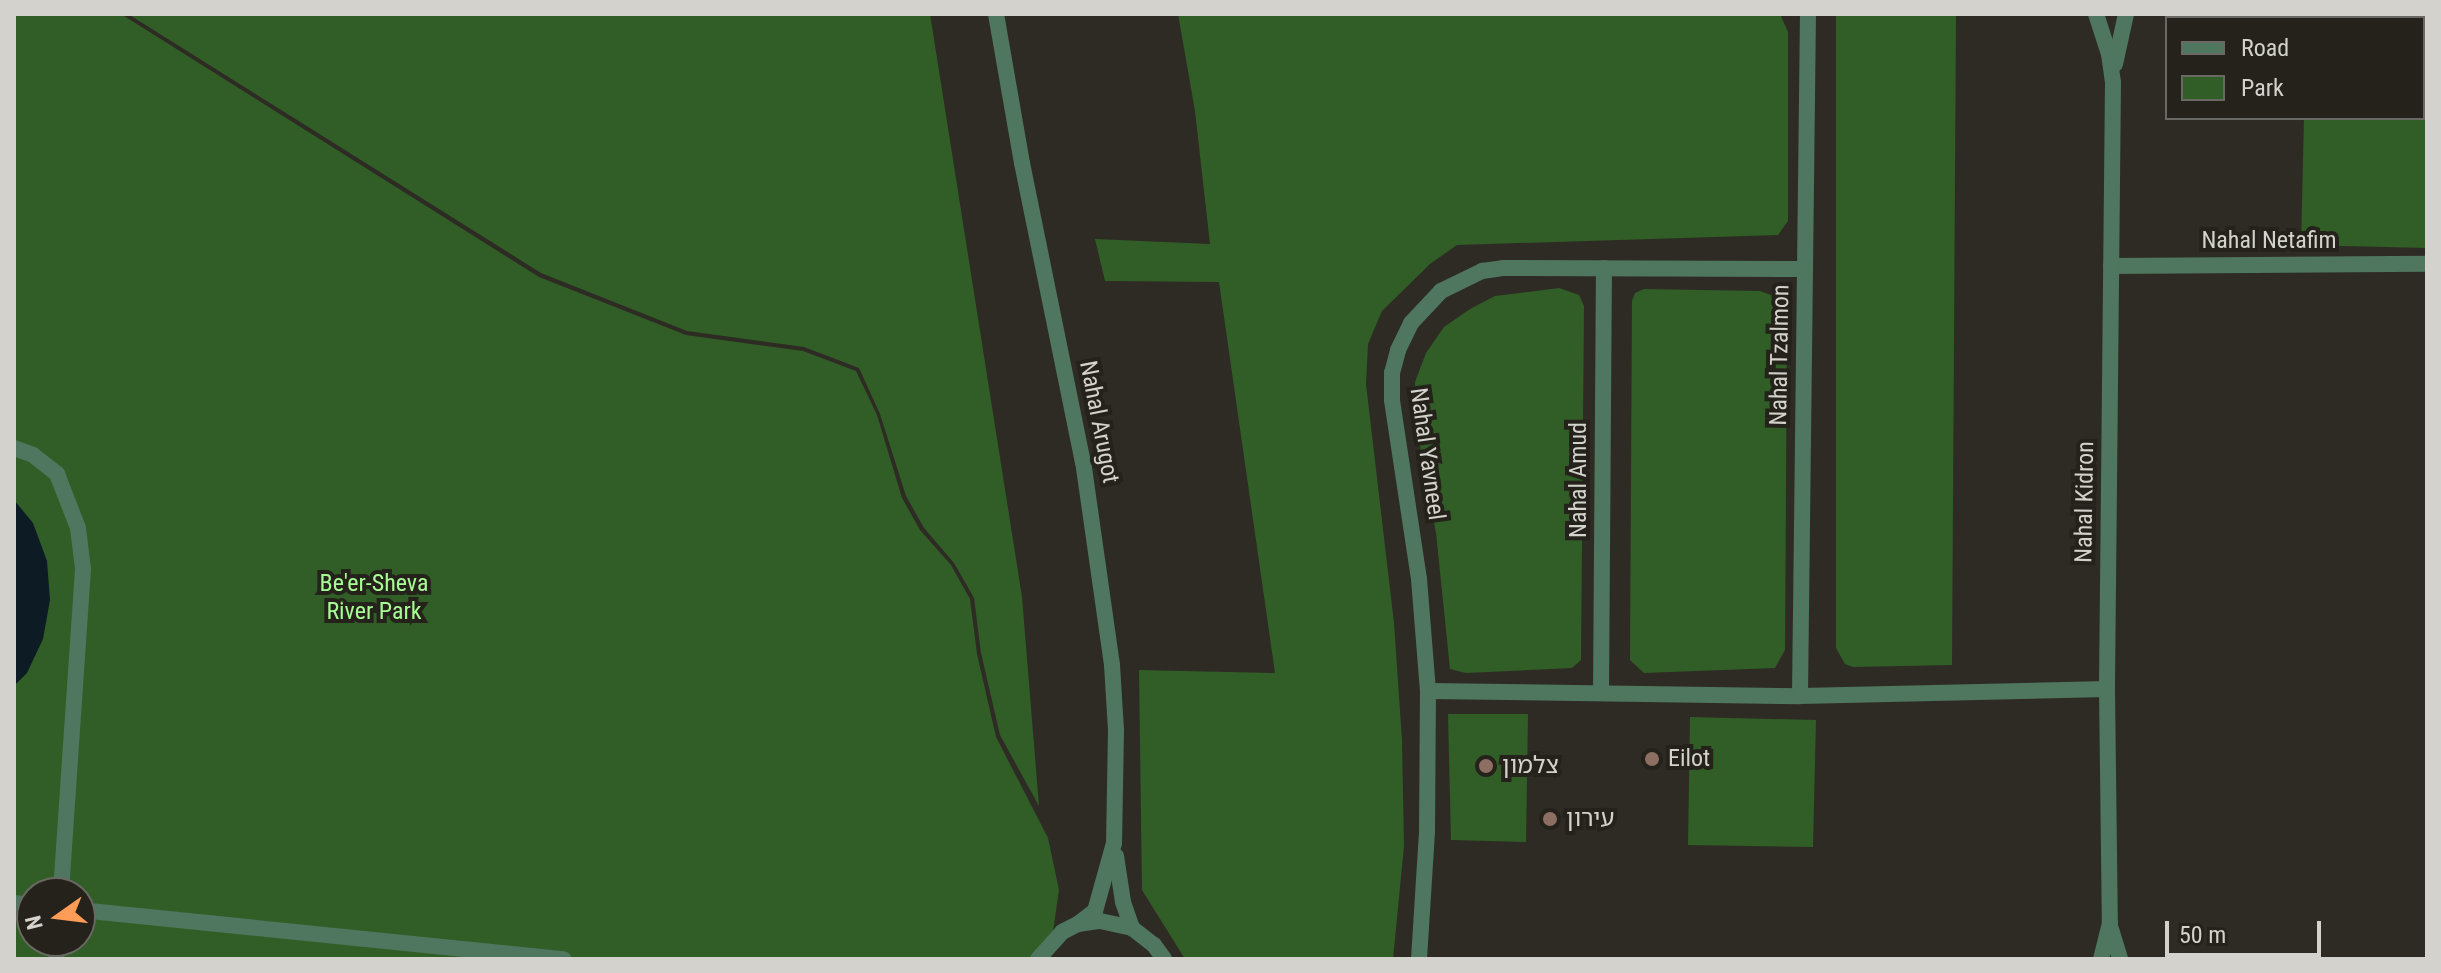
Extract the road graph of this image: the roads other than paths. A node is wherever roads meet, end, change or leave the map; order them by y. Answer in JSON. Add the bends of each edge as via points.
{"nodes":[{"id":1,"x":996,"y":14,"type":"edge"},
{"id":2,"x":1808,"y":14,"type":"edge"},
{"id":3,"x":2098,"y":14,"type":"edge"},
{"id":4,"x":2124,"y":14,"type":"edge"},
{"id":5,"x":2113,"y":82,"type":"junction"},
{"id":6,"x":2427,"y":264,"type":"edge"},
{"id":7,"x":2111,"y":266,"type":"junction"},
{"id":8,"x":1604,"y":268,"type":"junction"},
{"id":9,"x":1805,"y":269,"type":"junction"},
{"id":10,"x":14,"y":448,"type":"edge"},
{"id":11,"x":2107,"y":689,"type":"junction"},
{"id":12,"x":1428,"y":691,"type":"junction"},
{"id":13,"x":1601,"y":693,"type":"junction"},
{"id":14,"x":1800,"y":696,"type":"junction"},
{"id":15,"x":1114,"y":843,"type":"junction"},
{"id":16,"x":62,"y":877,"type":"edge"},
{"id":17,"x":96,"y":912,"type":"edge"},
{"id":18,"x":2110,"y":923,"type":"junction"},
{"id":19,"x":1078,"y":924,"type":"junction"},
{"id":20,"x":1132,"y":928,"type":"junction"},
{"id":21,"x":564,"y":959,"type":"edge"},
{"id":22,"x":1038,"y":959,"type":"edge"},
{"id":23,"x":1164,"y":959,"type":"edge"},
{"id":24,"x":1419,"y":959,"type":"edge"},
{"id":25,"x":2101,"y":959,"type":"edge"},
{"id":26,"x":2120,"y":959,"type":"edge"}],
"edges":[{"from":1,"to":15,"type":"street","name":"Nahal Arugot","via":[[1103,587],[1116,730]]},
{"from":2,"to":9,"type":"street","name":"Nahal Tzalmon"},
{"from":3,"to":4,"type":"street"},
{"from":3,"to":5,"type":"street","name":"Nahal Kidron"},
{"from":4,"to":5,"type":"street","name":"Nahal Kidron"},
{"from":5,"to":7,"type":"street","name":"Nahal Kidron"},
{"from":6,"to":7,"type":"street","name":"Nahal Netafim"},
{"from":7,"to":11,"type":"street","name":"Nahal Kidron"},
{"from":8,"to":9,"type":"street","name":"Nahal Yavneel"},
{"from":8,"to":12,"type":"street","name":"Nahal Yavneel","via":[[1482,271],[1441,291],[1411,323],[1398,350],[1392,400],[1419,579]]},
{"from":8,"to":13,"type":"street","name":"Nahal Amud"},
{"from":9,"to":14,"type":"street","name":"Nahal Tzalmon"},
{"from":10,"to":16,"type":"street","via":[[57,474],[78,528],[83,569]]},
{"from":11,"to":14,"type":"street"},
{"from":11,"to":18,"type":"street","name":"Nahal Kidron"},
{"from":12,"to":13,"type":"street"},
{"from":12,"to":24,"type":"street","name":"Nahal Yavneel"},
{"from":13,"to":14,"type":"street"},
{"from":15,"to":19,"type":"street","name":"Nahal Arugot","via":[[1095,911]]},
{"from":15,"to":20,"type":"street","name":"Nahal Arugot"},
{"from":17,"to":21,"type":"street"},
{"from":18,"to":25,"type":"street","name":"Nahal Kidron"},
{"from":18,"to":26,"type":"street","name":"Nahal Kidron"},
{"from":19,"to":20,"type":"street","via":[[1100,921]]},
{"from":19,"to":22,"type":"street","name":"Nahal Arugot","via":[[1048,943]]},
{"from":20,"to":23,"type":"street"}]}
